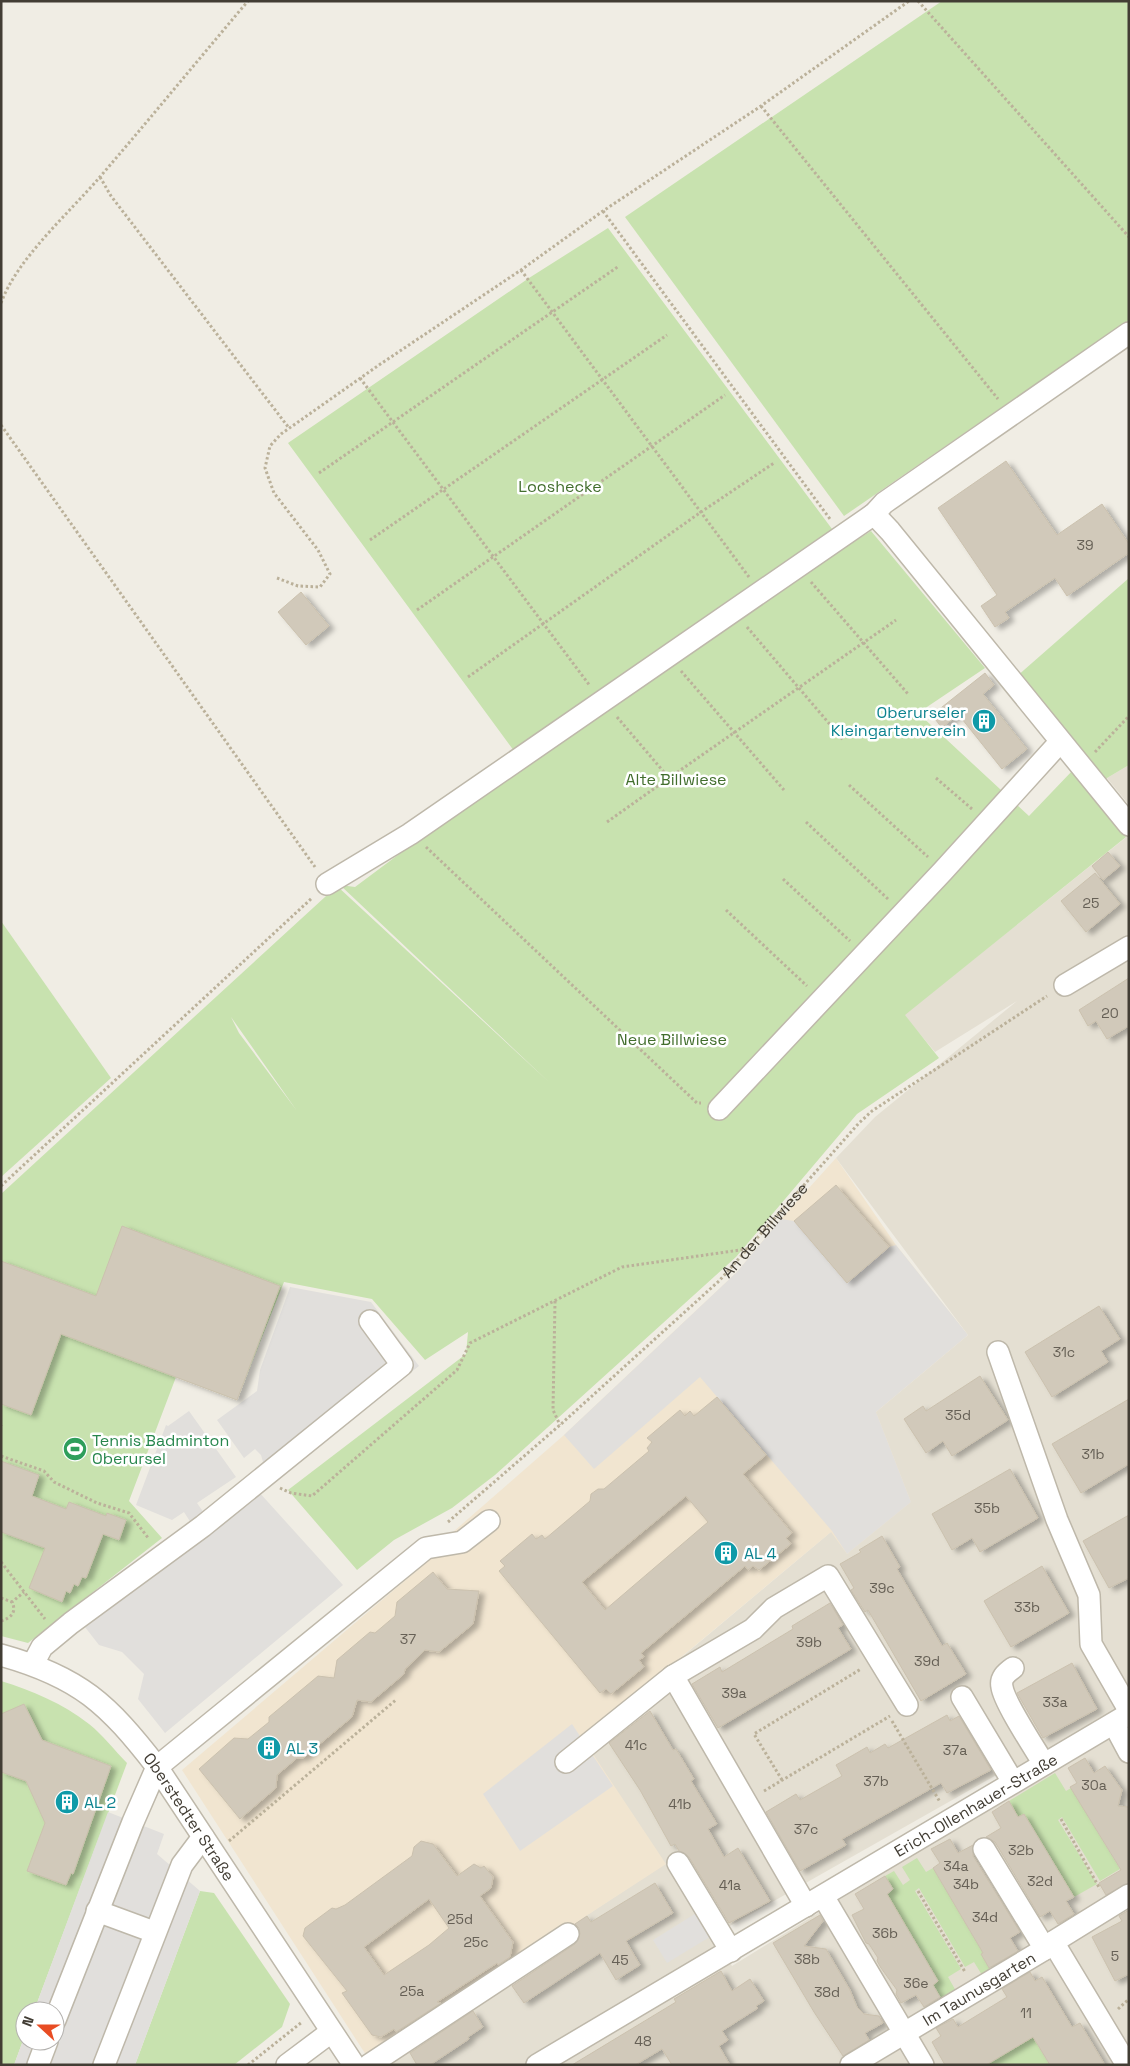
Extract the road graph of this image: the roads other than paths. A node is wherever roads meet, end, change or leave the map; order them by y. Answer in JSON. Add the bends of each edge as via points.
{"nodes":[{"id":1,"x":1129,"y":333,"type":"edge"},
{"id":2,"x":874,"y":514,"type":"junction"},
{"id":3,"x":1060,"y":742,"type":"junction"},
{"id":4,"x":1129,"y":825,"type":"edge"},
{"id":5,"x":327,"y":884,"type":"road end"},
{"id":6,"x":1129,"y":947,"type":"edge"},
{"id":7,"x":1065,"y":985,"type":"road end"},
{"id":8,"x":719,"y":1109,"type":"road end"},
{"id":9,"x":370,"y":1321,"type":"dead end"},
{"id":10,"x":998,"y":1352,"type":"dead end"},
{"id":11,"x":488,"y":1521,"type":"dead end"},
{"id":12,"x":1,"y":1655,"type":"edge"},
{"id":13,"x":34,"y":1664,"type":"junction"},
{"id":14,"x":1012,"y":1668,"type":"dead end"},
{"id":15,"x":673,"y":1676,"type":"junction"},
{"id":16,"x":962,"y":1697,"type":"dead end"},
{"id":17,"x":898,"y":1711,"type":"road end"},
{"id":18,"x":1124,"y":1716,"type":"edge"},
{"id":19,"x":1129,"y":1752,"type":"edge"},
{"id":20,"x":566,"y":1762,"type":"dead end"},
{"id":21,"x":1044,"y":1764,"type":"junction"},
{"id":22,"x":157,"y":1767,"type":"junction"},
{"id":23,"x":1013,"y":1782,"type":"junction"},
{"id":24,"x":208,"y":1846,"type":"junction"},
{"id":25,"x":984,"y":1848,"type":"dead end"},
{"id":26,"x":678,"y":1863,"type":"dead end"},
{"id":27,"x":1129,"y":1895,"type":"edge"},
{"id":28,"x":815,"y":1901,"type":"junction"},
{"id":29,"x":97,"y":1911,"type":"junction"},
{"id":30,"x":154,"y":1932,"type":"junction"},
{"id":31,"x":568,"y":1934,"type":"dead end"},
{"id":32,"x":1049,"y":1946,"type":"junction"},
{"id":33,"x":732,"y":1950,"type":"junction"},
{"id":34,"x":62,"y":2001,"type":"edge"},
{"id":35,"x":331,"y":2032,"type":"junction"},
{"id":36,"x":903,"y":2033,"type":"junction"},
{"id":37,"x":43,"y":2051,"type":"edge"},
{"id":38,"x":38,"y":2065,"type":"edge"},
{"id":39,"x":104,"y":2065,"type":"edge"},
{"id":40,"x":287,"y":2065,"type":"edge"},
{"id":41,"x":354,"y":2065,"type":"edge"},
{"id":42,"x":369,"y":2065,"type":"edge"},
{"id":43,"x":537,"y":2065,"type":"edge"},
{"id":44,"x":851,"y":2065,"type":"edge"},
{"id":45,"x":923,"y":2065,"type":"edge"},
{"id":46,"x":1127,"y":2065,"type":"edge"}],
"edges":[{"from":1,"to":2,"type":"street","via":[[884,503]]},
{"from":2,"to":3,"type":"street"},
{"from":2,"to":5,"type":"street","via":[[410,834]]},
{"from":3,"to":4,"type":"street"},
{"from":3,"to":8,"type":"street"},
{"from":6,"to":7,"type":"street"},
{"from":9,"to":13,"type":"street","via":[[402,1365],[204,1526],[42,1647]]},
{"from":10,"to":18,"type":"street","via":[[1057,1520],[1089,1595],[1090,1644]]},
{"from":11,"to":22,"type":"street","via":[[462,1542],[426,1548]]},
{"from":12,"to":13,"type":"street","name":"Oberstedter Straße"},
{"from":13,"to":22,"type":"street","name":"Oberstedter Straße","via":[[77,1686],[105,1707],[130,1732]]},
{"from":14,"to":21,"type":"street","via":[[1002,1680],[1004,1695]]},
{"from":15,"to":17,"type":"street","via":[[753,1629],[774,1608],[828,1576],[879,1658]]},
{"from":15,"to":20,"type":"street"},
{"from":15,"to":28,"type":"street","via":[[745,1802]]},
{"from":16,"to":23,"type":"street"},
{"from":18,"to":19,"type":"street"},
{"from":18,"to":21,"type":"street","name":"Erich-Ollenhauer-Straße"},
{"from":21,"to":23,"type":"street","name":"Erich-Ollenhauer-Straße"},
{"from":22,"to":24,"type":"street","name":"Oberstedter Straße"},
{"from":22,"to":29,"type":"street"},
{"from":23,"to":28,"type":"street","name":"Erich-Ollenhauer-Straße"},
{"from":24,"to":30,"type":"street","via":[[182,1865]]},
{"from":24,"to":35,"type":"street","name":"Oberstedter Straße"},
{"from":25,"to":32,"type":"street"},
{"from":26,"to":33,"type":"street"},
{"from":27,"to":32,"type":"street","name":"Im Taunusgarten"},
{"from":28,"to":33,"type":"street","name":"Erich-Ollenhauer-Straße"},
{"from":28,"to":36,"type":"street"},
{"from":29,"to":30,"type":"street"},
{"from":29,"to":34,"type":"street"},
{"from":30,"to":39,"type":"street"},
{"from":31,"to":42,"type":"street"},
{"from":32,"to":36,"type":"street","name":"Im Taunusgarten"},
{"from":32,"to":46,"type":"street","name":"Im Taunusgarten"},
{"from":33,"to":43,"type":"street","name":"Erich-Ollenhauer-Straße"},
{"from":35,"to":40,"type":"street"},
{"from":35,"to":41,"type":"street","name":"Oberstedter Straße"},
{"from":36,"to":44,"type":"street","name":"Im Taunusgarten"},
{"from":36,"to":45,"type":"street","name":"Im Taunusgarten"},
{"from":37,"to":38,"type":"street"}]}
